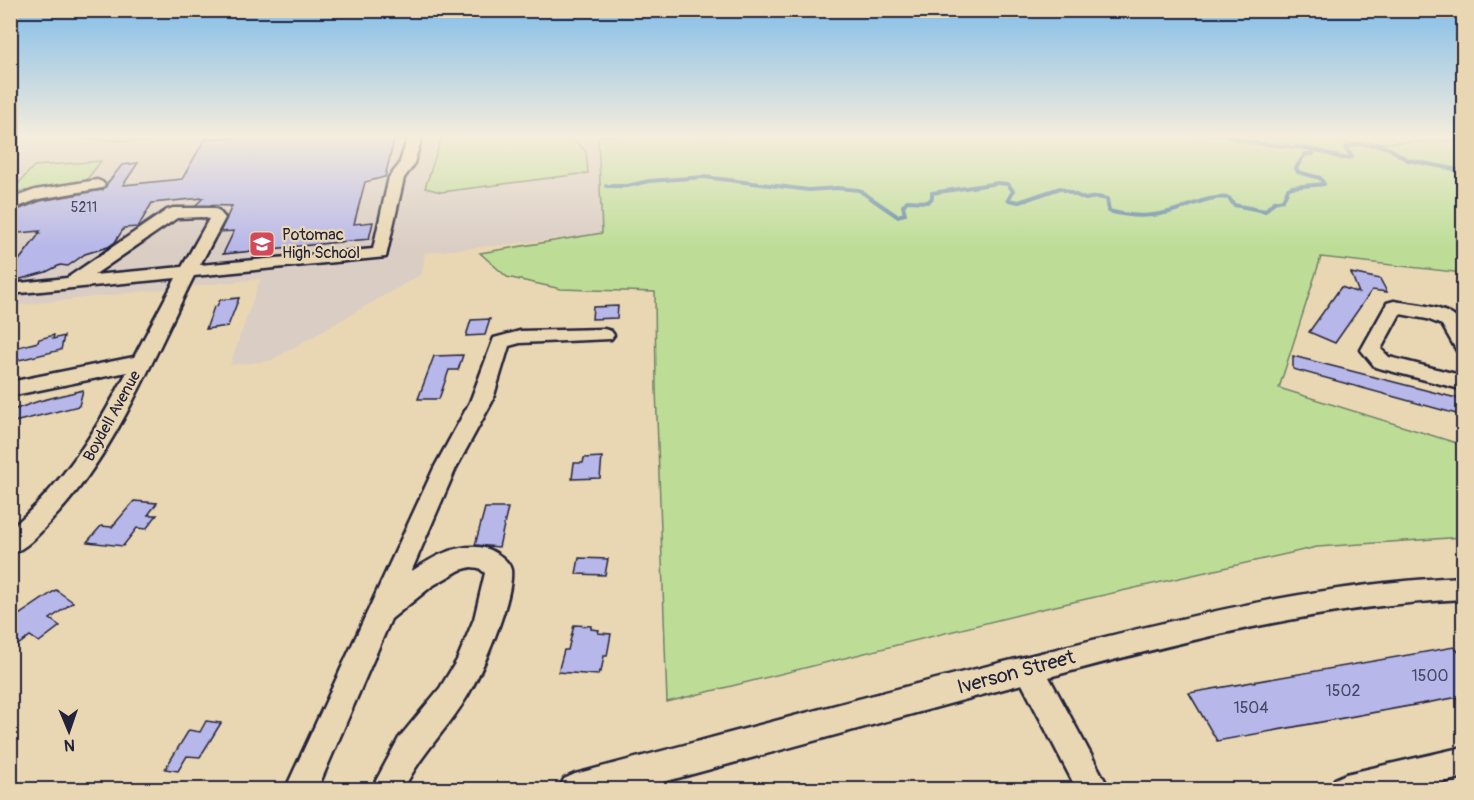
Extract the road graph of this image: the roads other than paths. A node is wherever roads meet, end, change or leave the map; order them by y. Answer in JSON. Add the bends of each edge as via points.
{"nodes":[{"id":1,"x":400,"y":173,"type":"edge"},
{"id":2,"x":97,"y":185,"type":"dead end"},
{"id":3,"x":10,"y":205,"type":"edge"},
{"id":4,"x":188,"y":270,"type":"junction"},
{"id":5,"x":73,"y":282,"type":"junction"},
{"id":6,"x":10,"y":289,"type":"edge"},
{"id":7,"x":604,"y":335,"type":"dead end"},
{"id":8,"x":1464,"y":347,"type":"edge"},
{"id":9,"x":141,"y":363,"type":"junction"},
{"id":10,"x":1464,"y":383,"type":"edge"},
{"id":11,"x":10,"y":389,"type":"edge"},
{"id":12,"x":10,"y":544,"type":"edge"},
{"id":13,"x":1464,"y":588,"type":"edge"},
{"id":14,"x":381,"y":612,"type":"junction"},
{"id":15,"x":1029,"y":668,"type":"junction"},
{"id":16,"x":1464,"y":762,"type":"edge"},
{"id":17,"x":301,"y":789,"type":"edge"},
{"id":18,"x":387,"y":789,"type":"edge"},
{"id":19,"x":575,"y":789,"type":"edge"},
{"id":20,"x":1094,"y":789,"type":"edge"},
{"id":21,"x":1346,"y":789,"type":"edge"}],
"edges":[{"from":1,"to":4,"type":"street","via":[[380,253]]},
{"from":2,"to":3,"type":"street","via":[[34,195]]},
{"from":4,"to":5,"type":"street"},
{"from":4,"to":5,"type":"street","name":"Boydell Avenue","via":[[217,218],[212,213],[181,212],[163,218]]},
{"from":4,"to":9,"type":"street","name":"Boydell Avenue"},
{"from":5,"to":6,"type":"street"},
{"from":7,"to":14,"type":"street","via":[[520,337],[501,342],[481,402],[446,468]]},
{"from":8,"to":10,"type":"street","via":[[1449,321],[1394,308],[1371,350],[1382,362]]},
{"from":9,"to":11,"type":"street"},
{"from":9,"to":12,"type":"street","name":"Boydell Avenue","via":[[114,419],[73,483]]},
{"from":13,"to":15,"type":"street","name":"Iverson Street","via":[[1418,589],[1283,607]]},
{"from":14,"to":17,"type":"street"},
{"from":14,"to":18,"type":"street","via":[[455,558],[475,556],[491,561],[498,569],[496,592],[468,669]]},
{"from":15,"to":19,"type":"street","name":"Iverson Street"},
{"from":15,"to":20,"type":"street"},
{"from":16,"to":21,"type":"street"}]}
